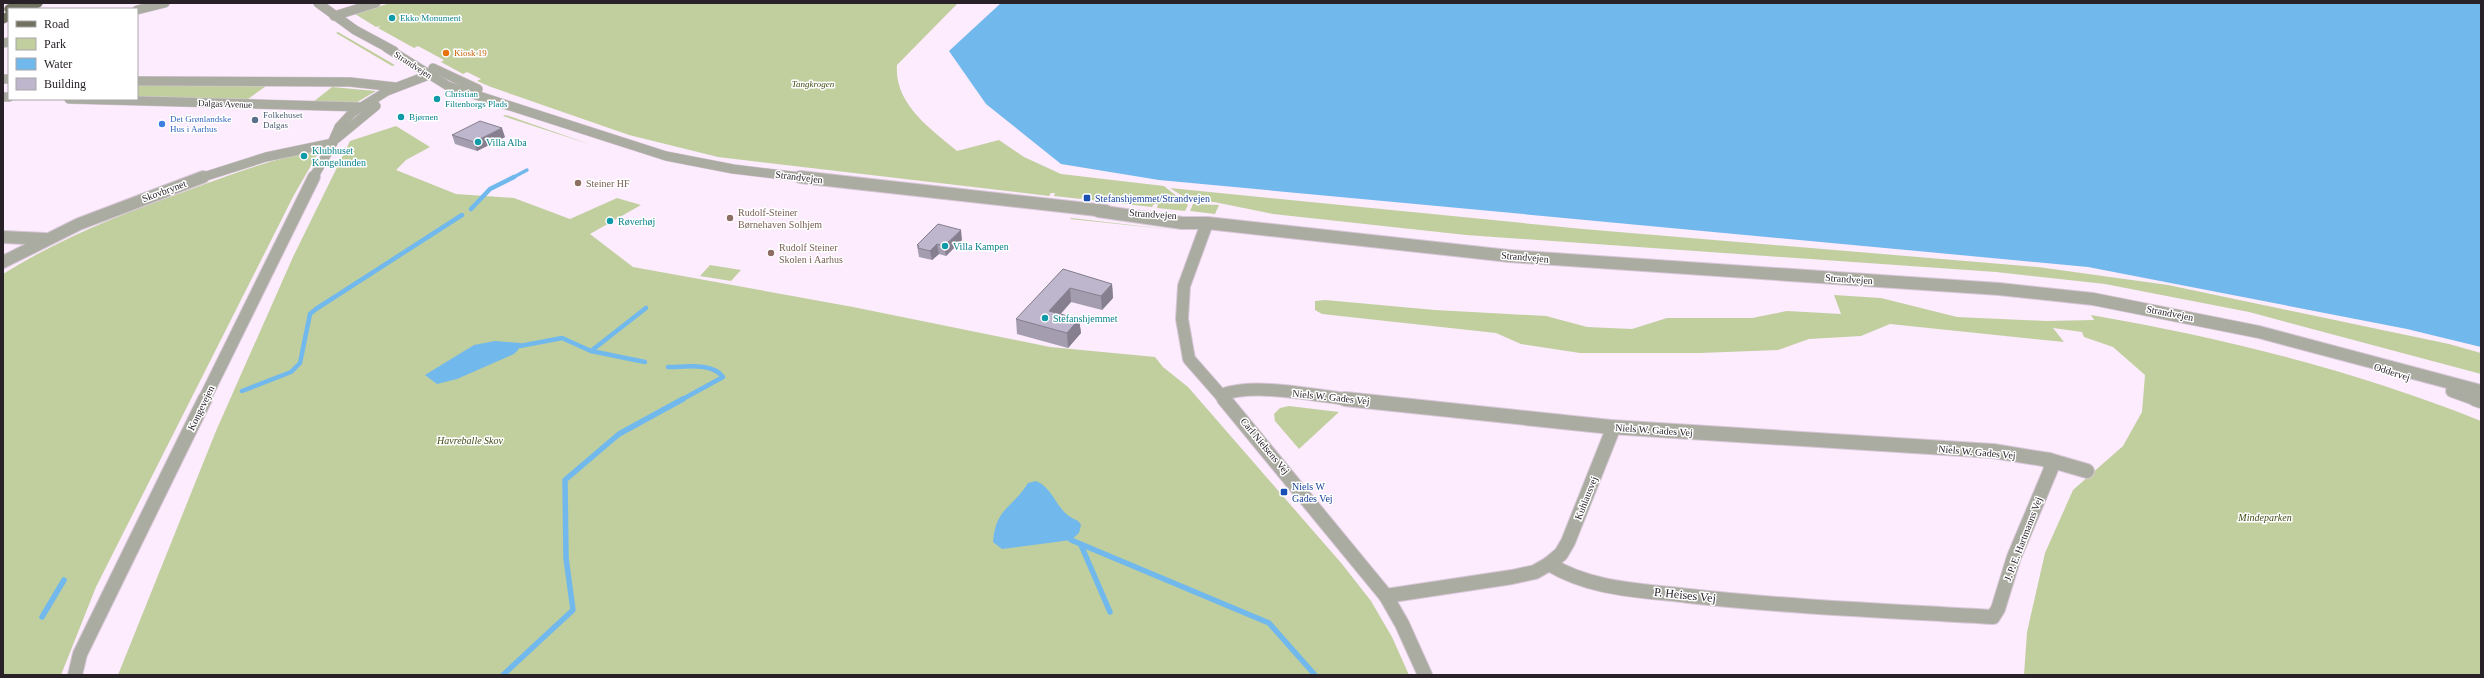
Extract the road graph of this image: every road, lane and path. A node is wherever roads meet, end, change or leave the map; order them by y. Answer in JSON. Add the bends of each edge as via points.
{"nodes":[{"id":1,"x":8,"y":3,"type":"edge"},
{"id":2,"x":25,"y":3,"type":"edge"},
{"id":3,"x":38,"y":3,"type":"edge"},
{"id":4,"x":165,"y":3,"type":"edge"},
{"id":5,"x":318,"y":3,"type":"edge"},
{"id":6,"x":376,"y":3,"type":"edge"},
{"id":7,"x":3,"y":5,"type":"edge"},
{"id":8,"x":14,"y":8,"type":"edge"},
{"id":9,"x":27,"y":8,"type":"edge"},
{"id":10,"x":138,"y":10,"type":"edge"},
{"id":11,"x":334,"y":16,"type":"junction"},
{"id":12,"x":438,"y":75,"type":"junction"},
{"id":13,"x":138,"y":80,"type":"edge"},
{"id":14,"x":398,"y":86,"type":"junction"},
{"id":15,"x":101,"y":100,"type":"edge"},
{"id":16,"x":381,"y":102,"type":"junction"},
{"id":17,"x":508,"y":104,"type":"junction"},
{"id":18,"x":359,"y":108,"type":"junction"},
{"id":19,"x":333,"y":143,"type":"junction"},
{"id":20,"x":1207,"y":223,"type":"junction"},
{"id":21,"x":3,"y":237,"type":"edge"},
{"id":22,"x":45,"y":239,"type":"junction"},
{"id":23,"x":3,"y":262,"type":"edge"},
{"id":24,"x":2302,"y":343,"type":"junction"},
{"id":25,"x":2481,"y":391,"type":"edge"},
{"id":26,"x":1221,"y":395,"type":"junction"},
{"id":27,"x":2481,"y":401,"type":"edge"},
{"id":28,"x":1611,"y":427,"type":"junction"},
{"id":29,"x":2050,"y":460,"type":"junction"},
{"id":30,"x":2087,"y":471,"type":"dead end"},
{"id":31,"x":1549,"y":564,"type":"junction"},
{"id":32,"x":1386,"y":596,"type":"junction"},
{"id":33,"x":1993,"y":617,"type":"joint"},
{"id":34,"x":75,"y":675,"type":"edge"},
{"id":35,"x":1425,"y":675,"type":"edge"}],
"edges":[{"from":1,"to":7,"type":"main road"},
{"from":2,"to":8,"type":"main road"},
{"from":3,"to":9,"type":"main road"},
{"from":4,"to":10,"type":"street"},
{"from":5,"to":11,"type":"street","name":"Strandvejen"},
{"from":6,"to":11,"type":"street"},
{"from":11,"to":12,"type":"street","name":"Strandvejen"},
{"from":12,"to":14,"type":"street"},
{"from":12,"to":16,"type":"street"},
{"from":12,"to":17,"type":"street","name":"Strandvejen"},
{"from":12,"to":17,"type":"street","name":"Strandvejen","via":[[448,86]]},
{"from":13,"to":14,"type":"street","via":[[350,82]]},
{"from":14,"to":18,"type":"street"},
{"from":15,"to":18,"type":"street","name":"Dalgas Avenue"},
{"from":16,"to":18,"type":"street","name":"Dalgas Avenue"},
{"from":16,"to":19,"type":"street"},
{"from":17,"to":20,"type":"street","name":"Strandvejen","via":[[640,149],[723,168],[1182,223]]},
{"from":18,"to":19,"type":"street","via":[[342,122],[334,134]]},
{"from":19,"to":22,"type":"street","name":"Skovbrynet","via":[[286,151],[223,170],[136,201]]},
{"from":19,"to":34,"type":"street","name":"Kongevejen","via":[[309,185],[80,654]]},
{"from":20,"to":24,"type":"street","name":"Strandvejen","via":[[1509,256],[2044,293],[2147,308]]},
{"from":20,"to":26,"type":"street","name":"Carl Nielsens Vej","via":[[1184,286],[1182,319],[1190,359]]},
{"from":21,"to":22,"type":"street"},
{"from":22,"to":23,"type":"street","name":"Skovbrynet"},
{"from":24,"to":25,"type":"street","name":"Strandvejen"},
{"from":24,"to":27,"type":"street","name":"Oddervej"},
{"from":26,"to":28,"type":"street","name":"Niels W. Gades Vej","via":[[1235,390],[1262,390]]},
{"from":26,"to":32,"type":"street","name":"Carl Nielsens Vej","via":[[1286,471]]},
{"from":28,"to":29,"type":"street","name":"Niels W. Gades Vej","via":[[1993,451]]},
{"from":28,"to":31,"type":"street","name":"Kuhlausvej","via":[[1611,434],[1568,542],[1561,554]]},
{"from":29,"to":30,"type":"street","name":"Niels W. Gades Vej"},
{"from":29,"to":33,"type":"street","name":"J. P. E. Hartmanns Vej","via":[[2051,469],[2029,519]]},
{"from":31,"to":32,"type":"street","via":[[1535,572],[1512,577]]},
{"from":31,"to":33,"type":"street","name":"P. Heises Vej","via":[[1569,576],[1603,586],[1754,603]]},
{"from":32,"to":35,"type":"street","name":"Carl Nielsens Vej"}]}
